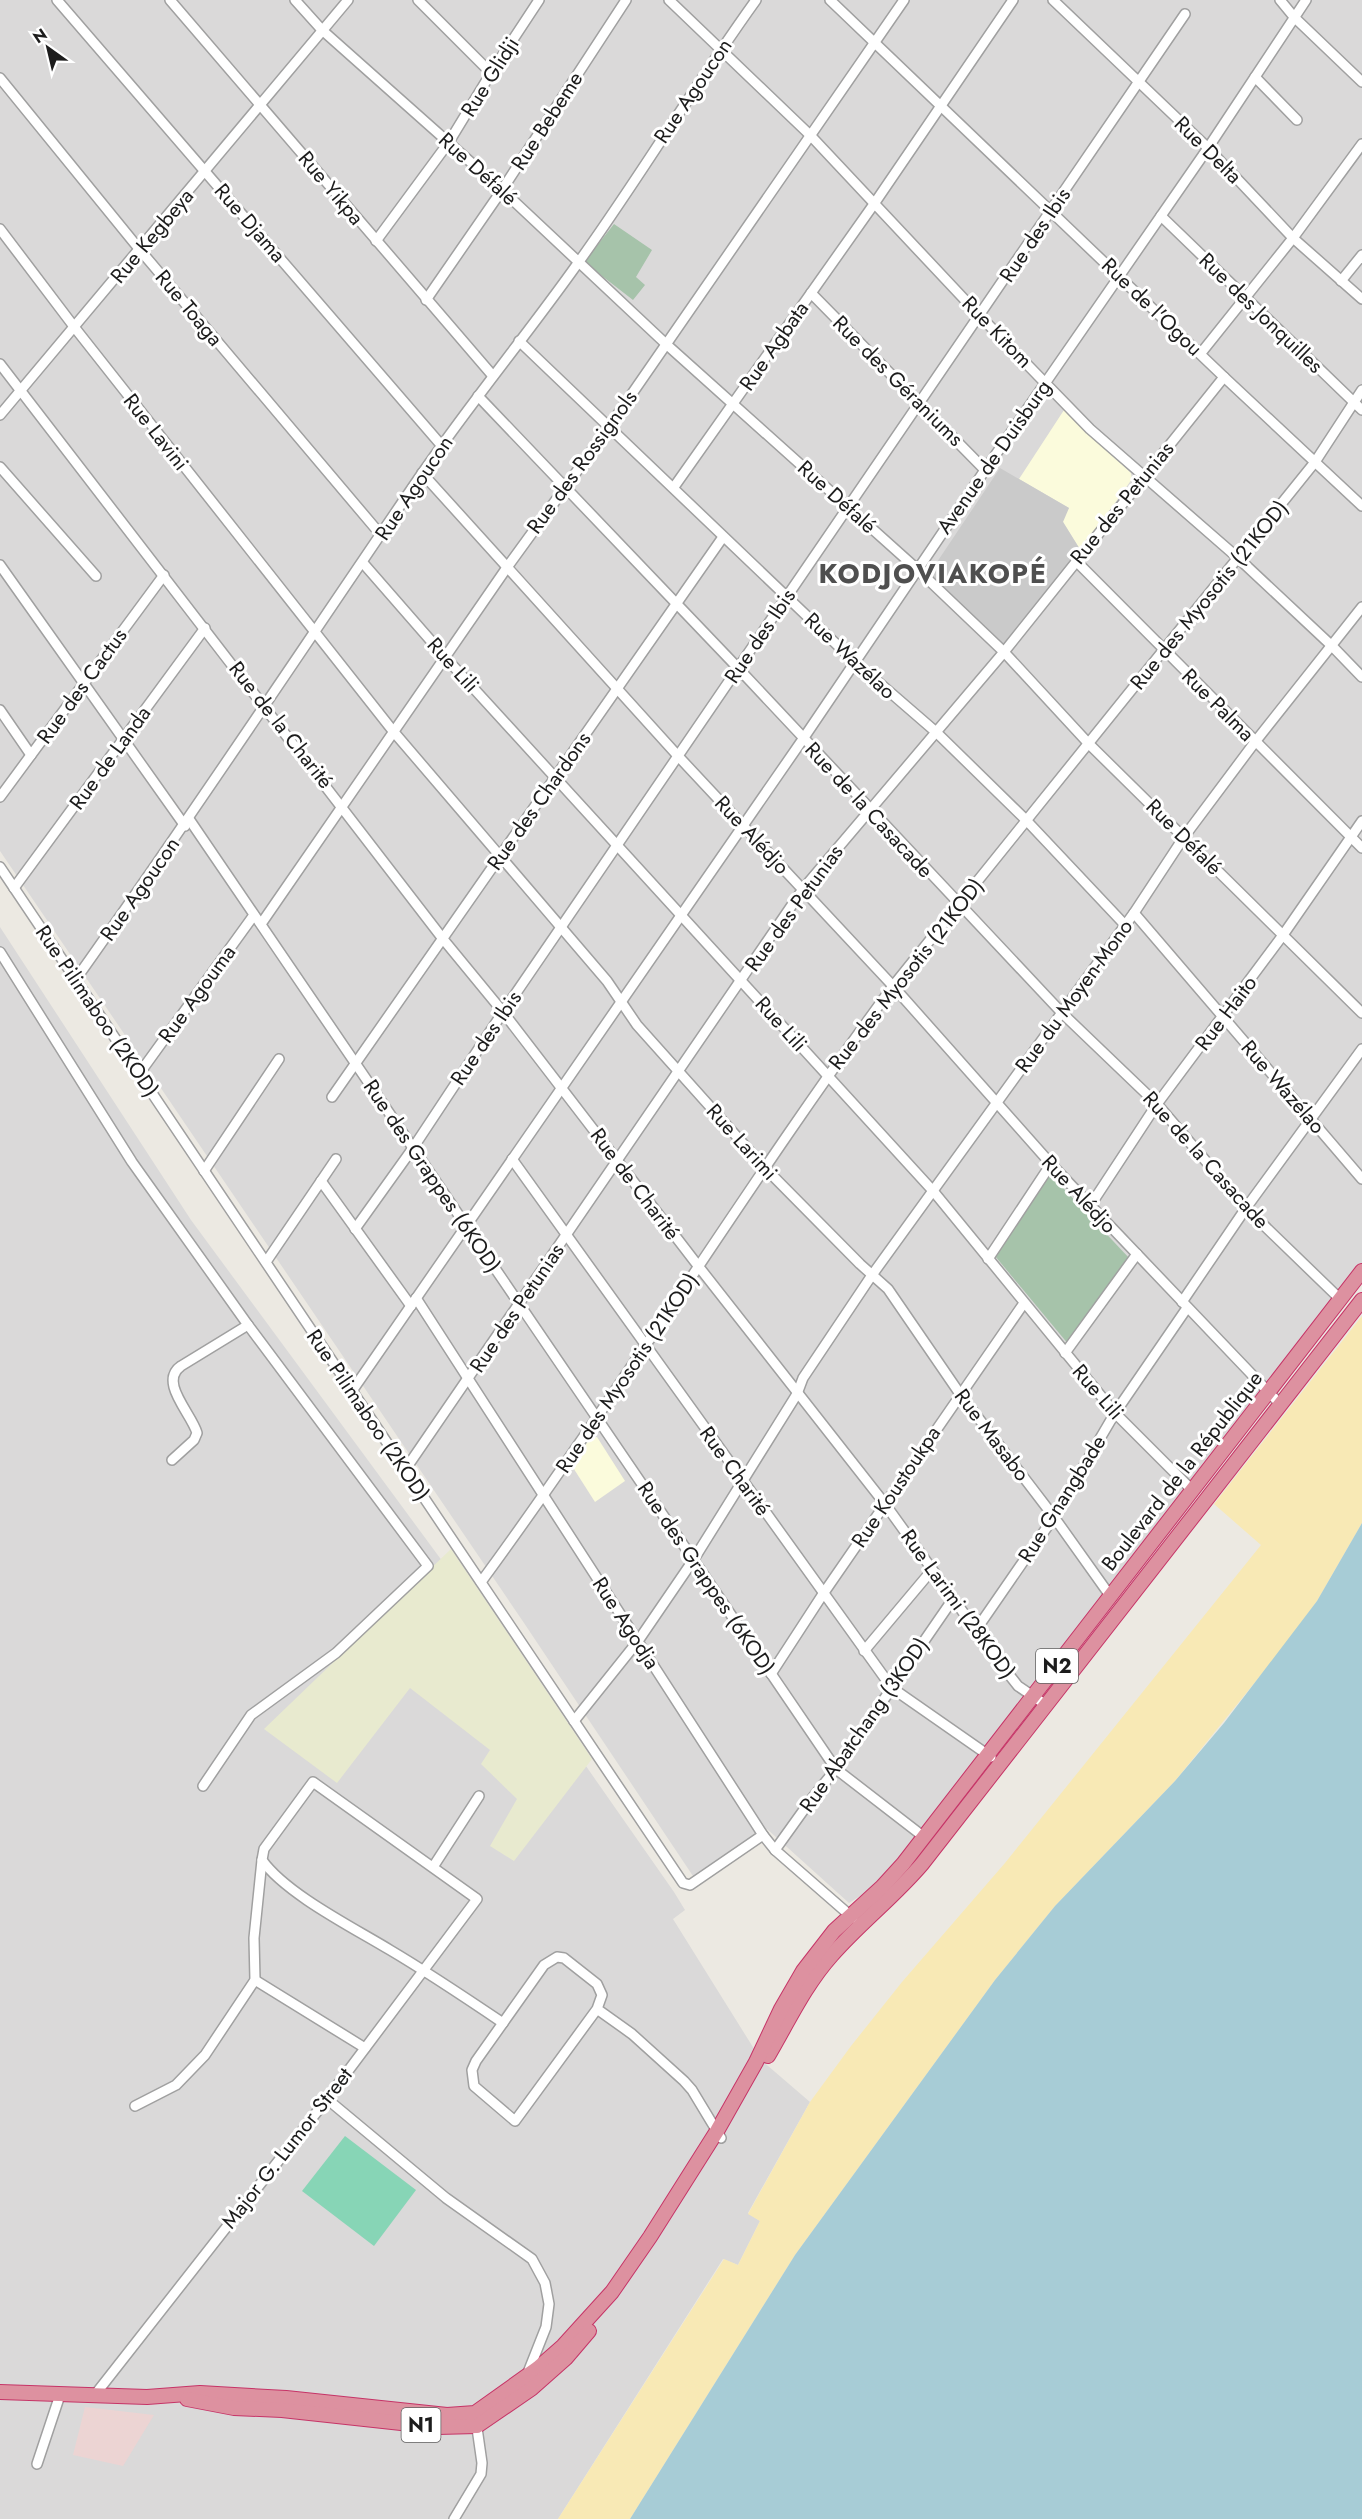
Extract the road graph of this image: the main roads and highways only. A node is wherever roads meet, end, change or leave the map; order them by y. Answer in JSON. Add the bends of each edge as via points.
{"nodes":[{"id":1,"x":1362,"y":1270,"type":"edge"},
{"id":2,"x":1362,"y":1300,"type":"edge"},
{"id":3,"x":759,"y":2064,"type":"junction"},
{"id":4,"x":0,"y":2392,"type":"edge"}],
"edges":[{"from":1,"to":3,"type":"highway","name":"Boulevard de la République","number":"N2","via":[[894,1876],[834,1931],[802,1971],[781,2009]]},
{"from":2,"to":3,"type":"highway","name":"Boulevard de la République","number":"N2","via":[[902,1888],[814,1977]]},
{"from":3,"to":4,"type":"highway","number":"N1","via":[[719,2134],[612,2292],[529,2383],[476,2419],[438,2427],[234,2408],[174,2396]]}]}
